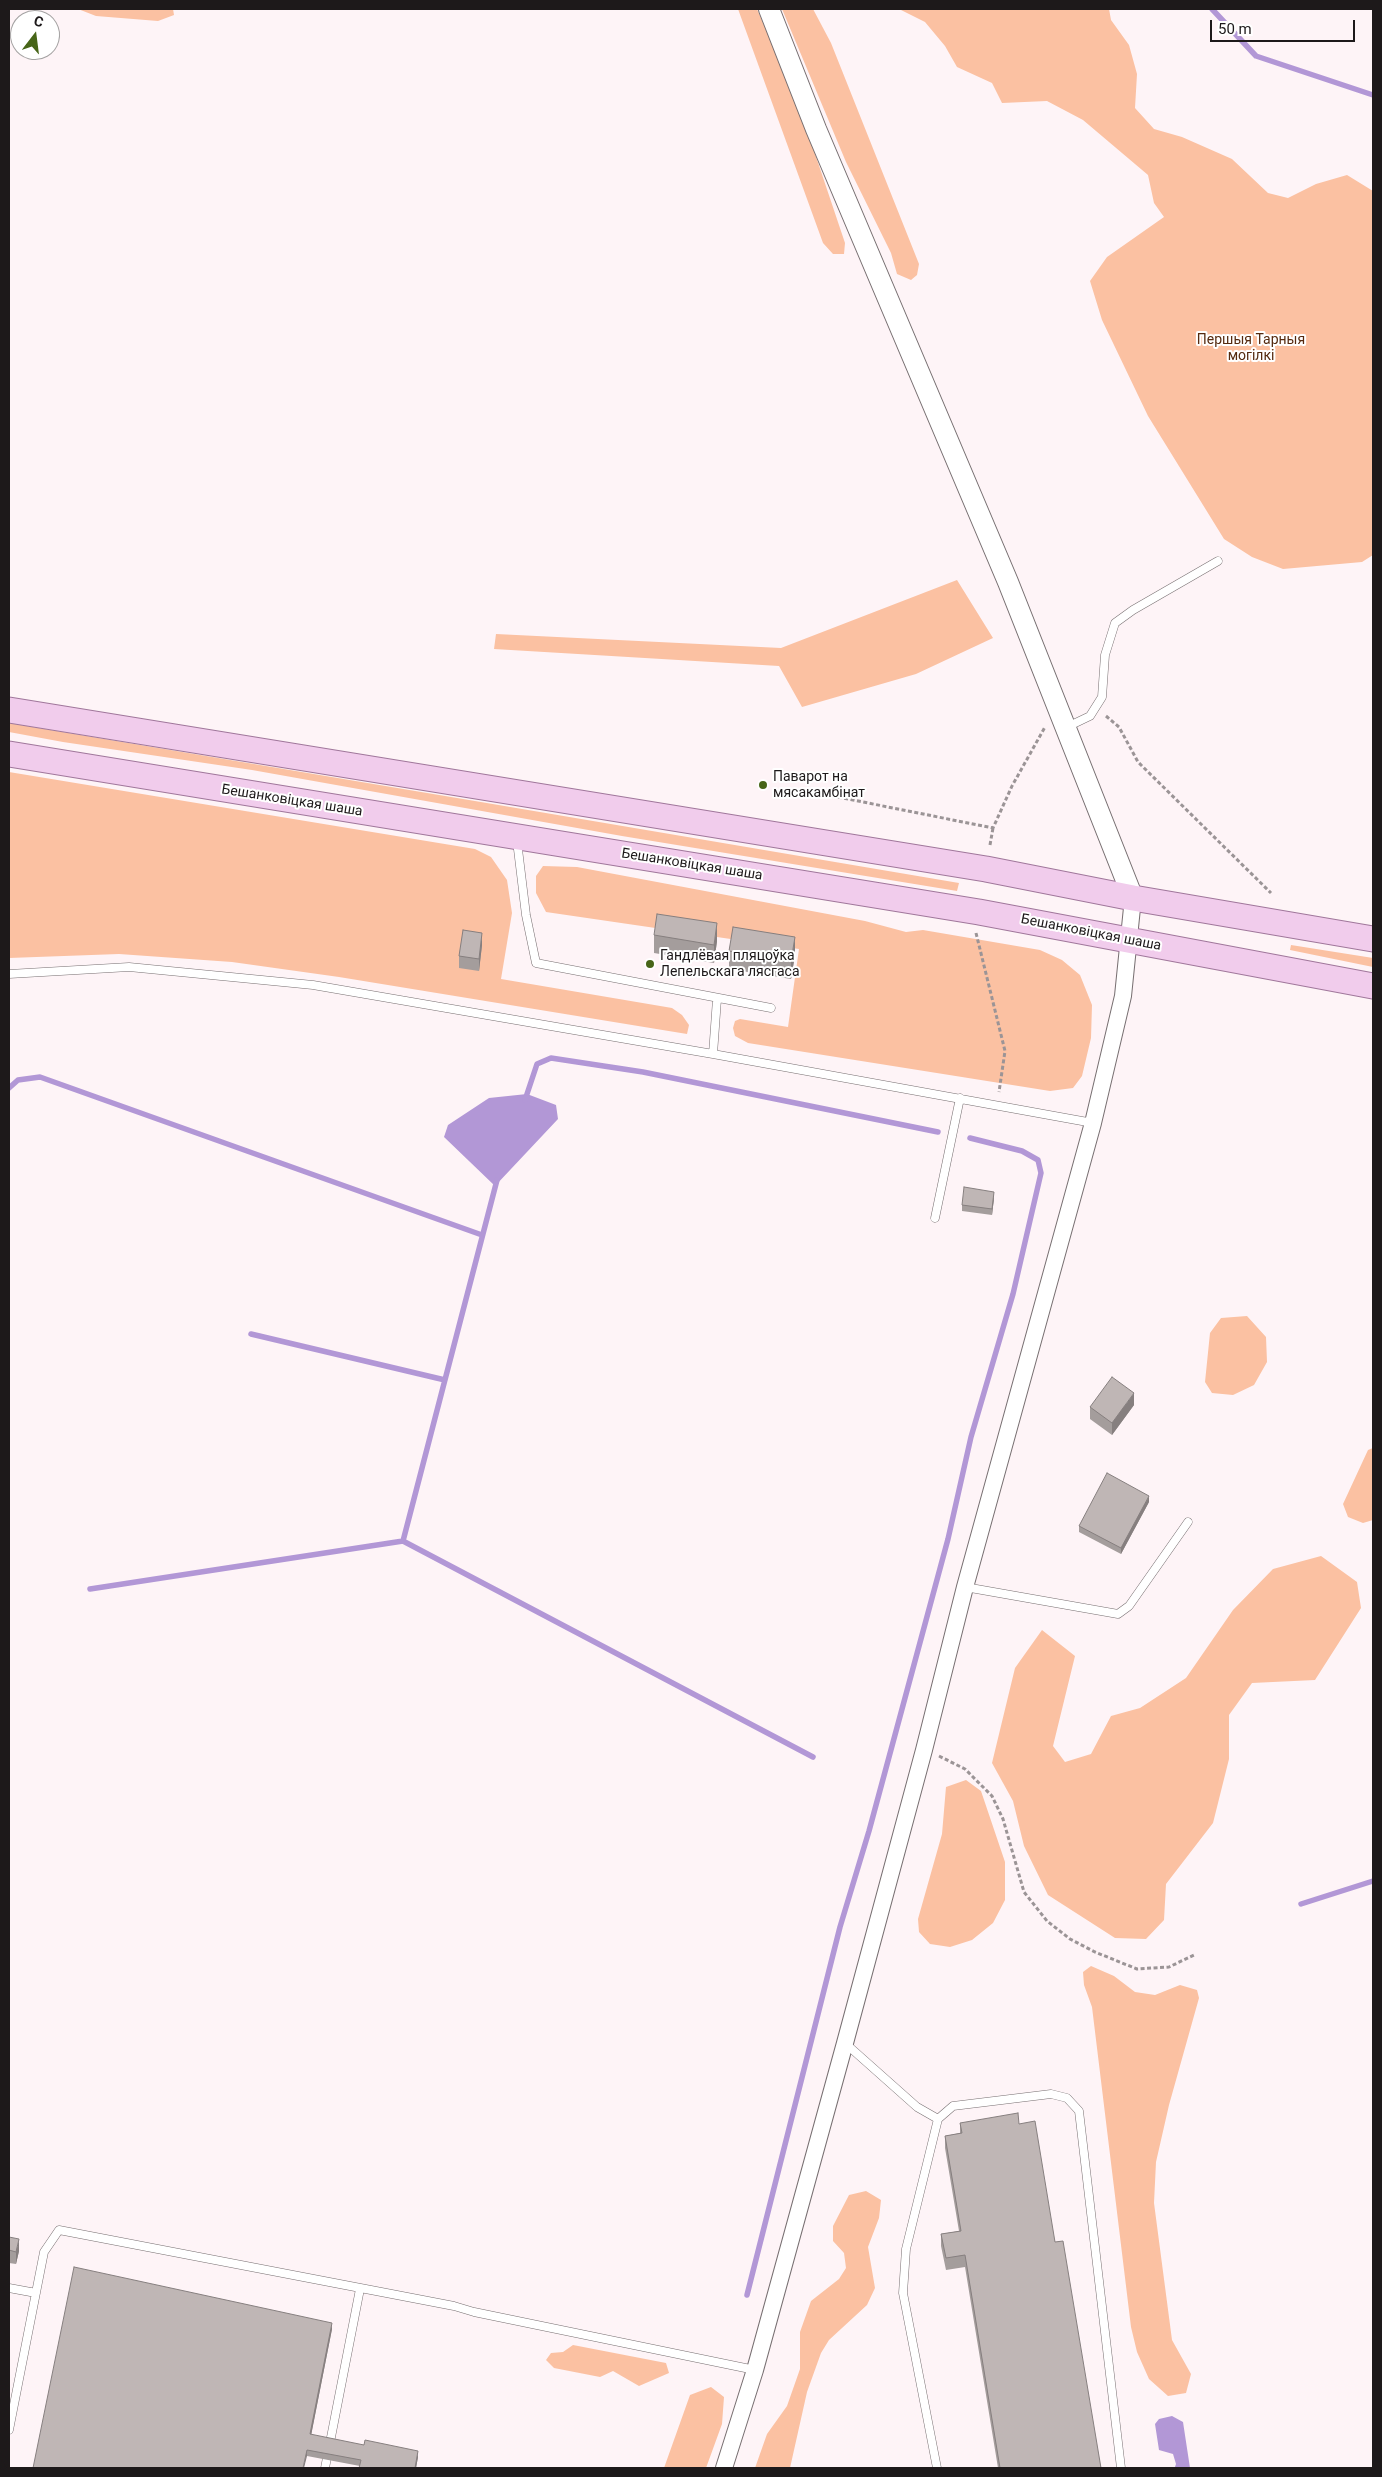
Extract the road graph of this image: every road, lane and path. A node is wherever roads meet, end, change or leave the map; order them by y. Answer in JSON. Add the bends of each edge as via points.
{"nodes":[{"id":1,"x":769,"y":9,"type":"edge"},
{"id":2,"x":1218,"y":561,"type":"dead end"},
{"id":3,"x":1056,"y":706,"type":"junction"},
{"id":4,"x":1095,"y":708,"type":"junction"},
{"id":5,"x":9,"y":710,"type":"edge"},
{"id":6,"x":1065,"y":728,"type":"junction"},
{"id":7,"x":9,"y":754,"type":"edge"},
{"id":8,"x":773,"y":794,"type":"dead end"},
{"id":9,"x":993,"y":828,"type":"junction"},
{"id":10,"x":517,"y":838,"type":"junction"},
{"id":11,"x":990,"y":845,"type":"dead end"},
{"id":12,"x":1271,"y":893,"type":"dead end"},
{"id":13,"x":1133,"y":898,"type":"junction"},
{"id":14,"x":976,"y":933,"type":"dead end"},
{"id":15,"x":1373,"y":939,"type":"edge"},
{"id":16,"x":1129,"y":940,"type":"junction"},
{"id":17,"x":9,"y":974,"type":"edge"},
{"id":18,"x":1373,"y":986,"type":"edge"},
{"id":19,"x":717,"y":999,"type":"junction"},
{"id":20,"x":771,"y":1008,"type":"dead end"},
{"id":21,"x":713,"y":1054,"type":"junction"},
{"id":22,"x":960,"y":1098,"type":"junction"},
{"id":23,"x":997,"y":1105,"type":"junction"},
{"id":24,"x":1093,"y":1123,"type":"junction"},
{"id":25,"x":935,"y":1218,"type":"dead end"},
{"id":26,"x":1188,"y":1522,"type":"dead end"},
{"id":27,"x":964,"y":1587,"type":"junction"},
{"id":28,"x":924,"y":1750,"type":"junction"},
{"id":29,"x":1194,"y":1955,"type":"dead end"},
{"id":30,"x":845,"y":2043,"type":"junction"},
{"id":31,"x":938,"y":2119,"type":"junction"},
{"id":32,"x":9,"y":2288,"type":"edge"},
{"id":33,"x":360,"y":2289,"type":"junction"},
{"id":34,"x":36,"y":2293,"type":"junction"},
{"id":35,"x":755,"y":2370,"type":"junction"},
{"id":36,"x":9,"y":2430,"type":"edge"},
{"id":37,"x":324,"y":2468,"type":"edge"},
{"id":38,"x":724,"y":2468,"type":"edge"},
{"id":39,"x":937,"y":2468,"type":"edge"},
{"id":40,"x":1121,"y":2468,"type":"edge"}],
"edges":[{"from":1,"to":3,"type":"street","via":[[816,129],[1008,582]]},
{"from":2,"to":4,"type":"lane","via":[[1115,623],[1105,655],[1102,697]]},
{"from":3,"to":6,"type":"street"},
{"from":3,"to":9,"type":"path"},
{"from":4,"to":6,"type":"lane","via":[[1090,716]]},
{"from":4,"to":12,"type":"path","via":[[1119,726],[1138,762]]},
{"from":5,"to":13,"type":"main road","via":[[928,860]]},
{"from":6,"to":13,"type":"street"},
{"from":7,"to":10,"type":"main road","name":"Бешанковіцкая шаша"},
{"from":8,"to":9,"type":"path","via":[[828,795]]},
{"from":9,"to":11,"type":"path"},
{"from":10,"to":16,"type":"main road","name":"Бешанковіцкая шаша","via":[[820,885]]},
{"from":10,"to":19,"type":"lane","via":[[526,915],[536,963]]},
{"from":13,"to":15,"type":"main road"},
{"from":13,"to":16,"type":"street"},
{"from":14,"to":23,"type":"path","via":[[1005,1051]]},
{"from":16,"to":18,"type":"main road","name":"Бешанковіцкая шаша"},
{"from":16,"to":24,"type":"street","via":[[1123,996]]},
{"from":17,"to":21,"type":"lane","via":[[129,967],[313,985]]},
{"from":19,"to":20,"type":"lane"},
{"from":19,"to":21,"type":"lane"},
{"from":21,"to":22,"type":"lane"},
{"from":22,"to":23,"type":"lane"},
{"from":22,"to":25,"type":"lane"},
{"from":23,"to":24,"type":"lane"},
{"from":24,"to":27,"type":"street"},
{"from":26,"to":27,"type":"lane","via":[[1130,1606],[1118,1614]]},
{"from":27,"to":28,"type":"street"},
{"from":28,"to":29,"type":"path","via":[[965,1768],[992,1796],[1003,1819],[1024,1892],[1047,1921],[1070,1939],[1137,1969],[1169,1967]]},
{"from":28,"to":30,"type":"street"},
{"from":30,"to":31,"type":"lane","via":[[917,2106]]},
{"from":30,"to":35,"type":"street"},
{"from":31,"to":39,"type":"lane","via":[[906,2249],[903,2293]]},
{"from":31,"to":40,"type":"lane","via":[[953,2106],[1051,2094],[1068,2098],[1079,2112]]},
{"from":32,"to":34,"type":"lane"},
{"from":33,"to":34,"type":"lane","via":[[59,2230],[44,2252]]},
{"from":33,"to":35,"type":"lane"},
{"from":33,"to":37,"type":"lane"},
{"from":34,"to":36,"type":"lane"},
{"from":35,"to":38,"type":"street"}]}
